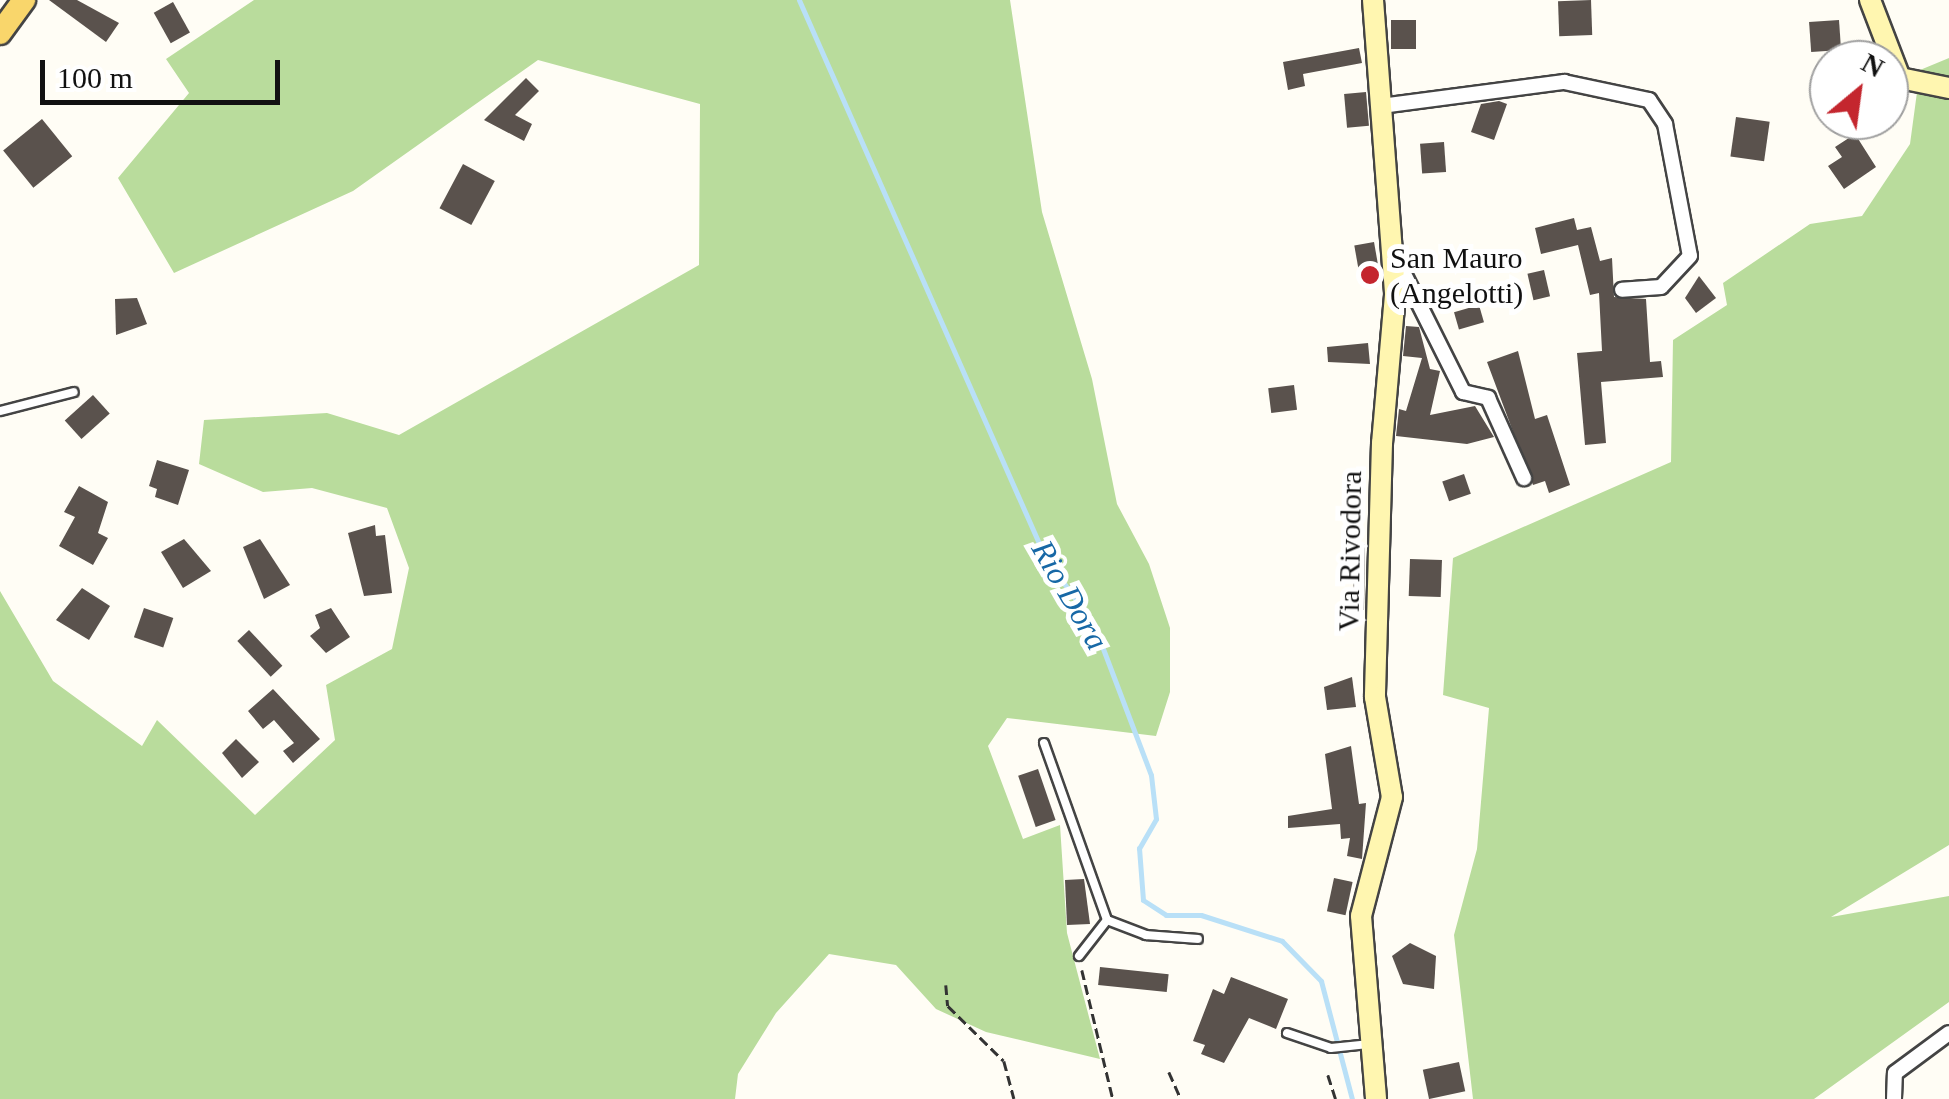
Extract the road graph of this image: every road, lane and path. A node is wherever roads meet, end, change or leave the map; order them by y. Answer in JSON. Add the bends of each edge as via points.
{"nodes":[{"id":1,"x":24,"y":0,"type":"edge"},
{"id":2,"x":1373,"y":0,"type":"edge"},
{"id":3,"x":1870,"y":0,"type":"edge"},
{"id":4,"x":0,"y":33,"type":"edge"},
{"id":5,"x":1949,"y":88,"type":"edge"},
{"id":6,"x":1381,"y":106,"type":"junction"},
{"id":7,"x":1392,"y":249,"type":"junction"},
{"id":8,"x":1622,"y":290,"type":"dead end"},
{"id":9,"x":74,"y":392,"type":"dead end"},
{"id":10,"x":0,"y":411,"type":"edge"},
{"id":11,"x":1524,"y":478,"type":"dead end"},
{"id":12,"x":1044,"y":742,"type":"dead end"},
{"id":13,"x":1106,"y":920,"type":"junction"},
{"id":14,"x":1198,"y":939,"type":"dead end"},
{"id":15,"x":1079,"y":956,"type":"joint"},
{"id":16,"x":946,"y":985,"type":"dead end"},
{"id":17,"x":1949,"y":1033,"type":"edge"},
{"id":18,"x":1286,"y":1034,"type":"dead end"},
{"id":19,"x":1362,"y":1044,"type":"junction"},
{"id":20,"x":1169,"y":1072,"type":"dead end"},
{"id":21,"x":1328,"y":1075,"type":"dead end"},
{"id":22,"x":1014,"y":1099,"type":"edge"},
{"id":23,"x":1113,"y":1099,"type":"edge"},
{"id":24,"x":1181,"y":1099,"type":"edge"},
{"id":25,"x":1336,"y":1099,"type":"edge"},
{"id":26,"x":1376,"y":1099,"type":"edge"},
{"id":27,"x":1894,"y":1099,"type":"edge"}],
"edges":[{"from":1,"to":4,"type":"main road"},
{"from":2,"to":6,"type":"street","name":"Via Rivodora"},
{"from":3,"to":5,"type":"street","via":[[1900,78]]},
{"from":6,"to":7,"type":"street","name":"Via Rivodora"},
{"from":6,"to":8,"type":"street","via":[[1564,82],[1648,100],[1674,156],[1690,256],[1661,287]]},
{"from":7,"to":11,"type":"street","via":[[1464,392],[1488,398]]},
{"from":7,"to":19,"type":"street","name":"Via Rivodora","via":[[1375,697],[1392,797],[1361,916]]},
{"from":9,"to":10,"type":"lane"},
{"from":12,"to":13,"type":"lane"},
{"from":13,"to":14,"type":"lane","via":[[1146,935]]},
{"from":13,"to":15,"type":"lane"},
{"from":15,"to":23,"type":"path"},
{"from":16,"to":22,"type":"path","via":[[948,1006],[1004,1061]]},
{"from":17,"to":27,"type":"street","via":[[1895,1073]]},
{"from":18,"to":19,"type":"lane","via":[[1331,1048]]},
{"from":19,"to":26,"type":"street","name":"Via Rivodora"},
{"from":20,"to":24,"type":"path"},
{"from":21,"to":25,"type":"path"}]}
